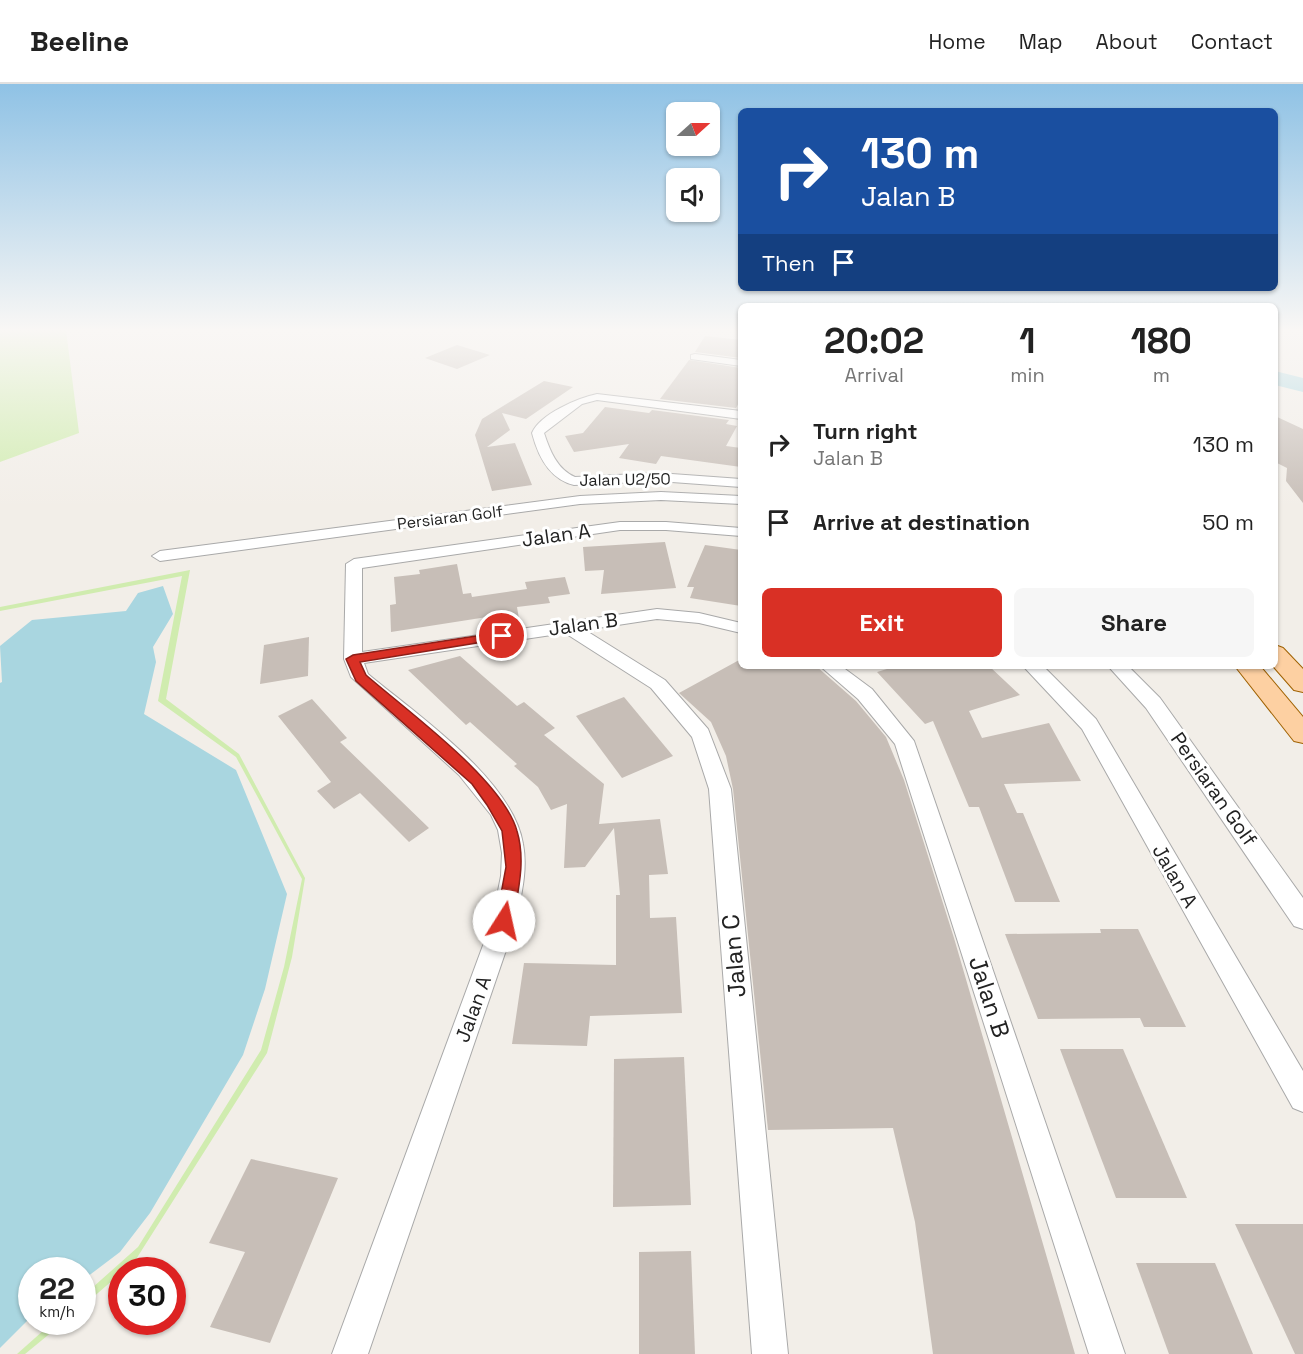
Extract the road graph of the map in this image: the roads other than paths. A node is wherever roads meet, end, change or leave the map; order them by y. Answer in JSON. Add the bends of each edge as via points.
{"nodes":[{"id":1,"x":738,"y":415,"type":"edge"},
{"id":2,"x":738,"y":483,"type":"edge"},
{"id":3,"x":738,"y":500,"type":"edge"},
{"id":4,"x":738,"y":532,"type":"edge"},
{"id":5,"x":160,"y":556,"type":"dead end"},
{"id":6,"x":566,"y":626,"type":"junction"},
{"id":7,"x":738,"y":627,"type":"edge"},
{"id":8,"x":1278,"y":656,"type":"edge"},
{"id":9,"x":353,"y":659,"type":"junction"},
{"id":10,"x":833,"y":669,"type":"edge"},
{"id":11,"x":1035,"y":669,"type":"edge"},
{"id":12,"x":1120,"y":669,"type":"edge"},
{"id":13,"x":1249,"y":669,"type":"edge"},
{"id":14,"x":1303,"y":684,"type":"edge"},
{"id":15,"x":1303,"y":734,"type":"edge"},
{"id":16,"x":1303,"y":918,"type":"edge"},
{"id":17,"x":1303,"y":1098,"type":"edge"},
{"id":18,"x":350,"y":1354,"type":"edge"},
{"id":19,"x":770,"y":1354,"type":"edge"},
{"id":20,"x":1107,"y":1354,"type":"edge"}],
"edges":[{"from":1,"to":2,"type":"street","name":"Jalan U2/50","via":[[597,397],[578,402],[538,433],[565,479],[658,477]]},
{"from":3,"to":5,"type":"street","name":"Persiaran Golf","via":[[664,496],[580,500]]},
{"from":4,"to":9,"type":"street","name":"Jalan A","via":[[620,526],[354,564]]},
{"from":6,"to":7,"type":"street","name":"Jalan B","via":[[657,614]]},
{"from":6,"to":9,"type":"street","name":"Jalan B"},
{"from":6,"to":19,"type":"street","name":"Jalan C","via":[[658,684],[701,734],[720,789]]},
{"from":8,"to":14,"type":"main road"},
{"from":9,"to":18,"type":"street","name":"Jalan A","via":[[360,678],[477,780],[509,830],[514,867],[504,921]]},
{"from":10,"to":20,"type":"street","name":"Jalan B","via":[[865,694],[904,741]]},
{"from":11,"to":17,"type":"street","name":"Jalan A","via":[[1089,724]]},
{"from":12,"to":16,"type":"street","name":"Persiaran Golf","via":[[1153,703]]},
{"from":13,"to":15,"type":"main road"}]}
